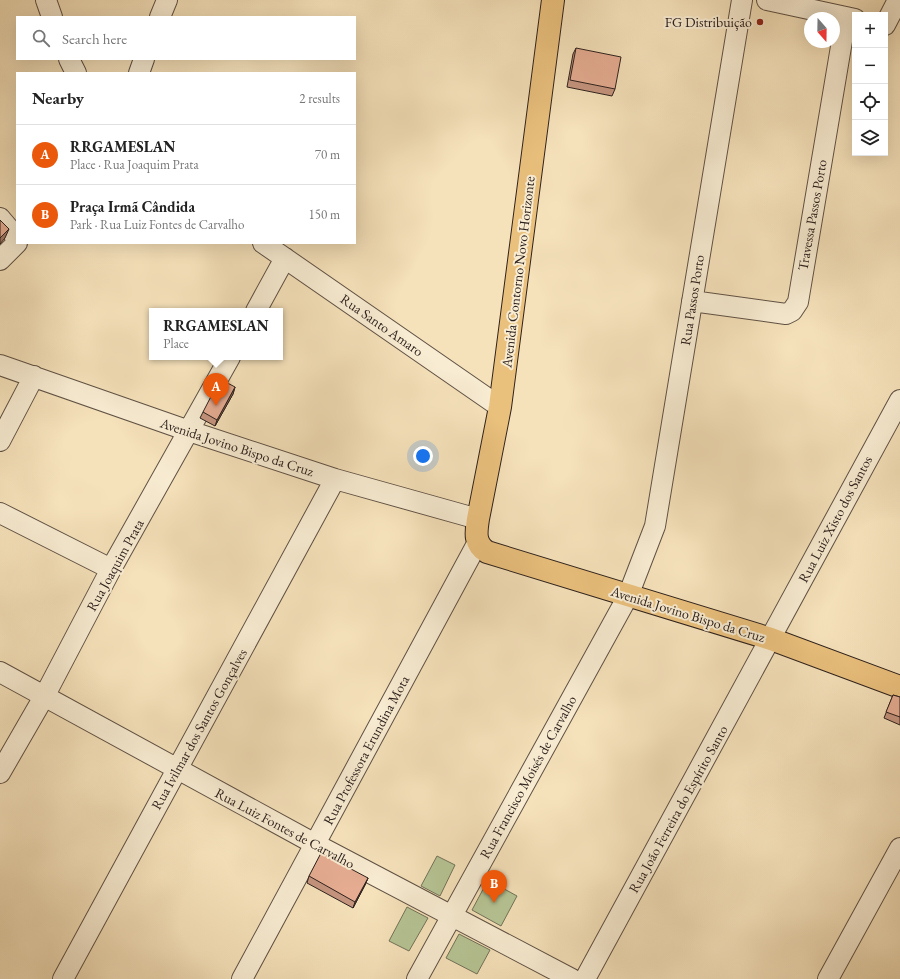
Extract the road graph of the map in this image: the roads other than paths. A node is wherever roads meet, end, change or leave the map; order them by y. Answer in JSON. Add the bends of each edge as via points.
{"nodes":[{"id":1,"x":46,"y":0,"type":"edge"},
{"id":2,"x":167,"y":0,"type":"edge"},
{"id":3,"x":553,"y":0,"type":"edge"},
{"id":4,"x":742,"y":0,"type":"edge"},
{"id":5,"x":767,"y":0,"type":"edge"},
{"id":6,"x":898,"y":0,"type":"edge"},
{"id":7,"x":52,"y":16,"type":"edge"},
{"id":8,"x":160,"y":16,"type":"edge"},
{"id":9,"x":850,"y":18,"type":"edge"},
{"id":10,"x":888,"y":19,"type":"edge"},
{"id":11,"x":888,"y":26,"type":"edge"},
{"id":12,"x":900,"y":28,"type":"edge"},
{"id":13,"x":70,"y":60,"type":"edge"},
{"id":14,"x":144,"y":60,"type":"edge"},
{"id":15,"x":76,"y":72,"type":"edge"},
{"id":16,"x":139,"y":72,"type":"edge"},
{"id":17,"x":0,"y":218,"type":"edge"},
{"id":18,"x":16,"y":237,"type":"edge"},
{"id":19,"x":16,"y":244,"type":"edge"},
{"id":20,"x":264,"y":244,"type":"edge"},
{"id":21,"x":285,"y":258,"type":"junction"},
{"id":22,"x":0,"y":260,"type":"edge"},
{"id":23,"x":692,"y":301,"type":"junction"},
{"id":24,"x":258,"y":308,"type":"edge"},
{"id":25,"x":228,"y":360,"type":"edge"},
{"id":26,"x":0,"y":365,"type":"edge"},
{"id":27,"x":34,"y":376,"type":"junction"},
{"id":28,"x":900,"y":400,"type":"edge"},
{"id":29,"x":500,"y":407,"type":"junction"},
{"id":30,"x":189,"y":432,"type":"junction"},
{"id":31,"x":0,"y":441,"type":"edge"},
{"id":32,"x":335,"y":479,"type":"junction"},
{"id":33,"x":0,"y":513,"type":"edge"},
{"id":34,"x":478,"y":519,"type":"junction"},
{"id":35,"x":478,"y":542,"type":"junction"},
{"id":36,"x":112,"y":569,"type":"junction"},
{"id":37,"x":628,"y":596,"type":"junction"},
{"id":38,"x":771,"y":639,"type":"junction"},
{"id":39,"x":0,"y":672,"type":"edge"},
{"id":40,"x":900,"y":687,"type":"edge"},
{"id":41,"x":45,"y":695,"type":"junction"},
{"id":42,"x":177,"y":770,"type":"junction"},
{"id":43,"x":0,"y":773,"type":"edge"},
{"id":44,"x":315,"y":844,"type":"junction"},
{"id":45,"x":900,"y":848,"type":"edge"},
{"id":46,"x":451,"y":916,"type":"junction"},
{"id":47,"x":63,"y":979,"type":"edge"},
{"id":48,"x":242,"y":979,"type":"edge"},
{"id":49,"x":417,"y":979,"type":"edge"},
{"id":50,"x":572,"y":979,"type":"edge"},
{"id":51,"x":585,"y":979,"type":"edge"},
{"id":52,"x":828,"y":979,"type":"edge"}],
"edges":[{"from":1,"to":7,"type":"street"},
{"from":2,"to":8,"type":"street"},
{"from":3,"to":29,"type":"main road","name":"Avenida Contorno Novo Horizonte"},
{"from":4,"to":23,"type":"street","name":"Rua Passos Porto"},
{"from":5,"to":9,"type":"street"},
{"from":6,"to":10,"type":"street"},
{"from":9,"to":23,"type":"street","name":"Travessa Passos Porto","via":[[798,302],[792,311],[786,314]]},
{"from":11,"to":12,"type":"street"},
{"from":13,"to":15,"type":"street"},
{"from":14,"to":16,"type":"street"},
{"from":17,"to":18,"type":"street"},
{"from":19,"to":22,"type":"street"},
{"from":20,"to":21,"type":"street","name":"Rua Santo Amaro"},
{"from":21,"to":24,"type":"street"},
{"from":21,"to":29,"type":"street","name":"Rua Santo Amaro"},
{"from":23,"to":37,"type":"street","name":"Rua Passos Porto","via":[[655,526]]},
{"from":25,"to":30,"type":"street","name":"Rua Joaquim Prata"},
{"from":26,"to":27,"type":"street","name":"Avenida Jovino Bispo da Cruz"},
{"from":27,"to":30,"type":"street","name":"Avenida Jovino Bispo da Cruz"},
{"from":27,"to":31,"type":"street"},
{"from":28,"to":38,"type":"street","name":"Rua Luiz Xisto dos Santos"},
{"from":29,"to":34,"type":"main road","name":"Avenida Contorno Novo Horizonte"},
{"from":30,"to":32,"type":"street","name":"Avenida Jovino Bispo da Cruz"},
{"from":30,"to":36,"type":"street","name":"Rua Joaquim Prata"},
{"from":32,"to":34,"type":"street","name":"Avenida Jovino Bispo da Cruz"},
{"from":32,"to":42,"type":"street","name":"Rua Ivilmar dos Santos Gonçalves"},
{"from":33,"to":36,"type":"street"},
{"from":34,"to":35,"type":"main road","name":"Avenida Contorno Novo Horizonte"},
{"from":35,"to":37,"type":"main road","name":"Avenida Jovino Bispo da Cruz","via":[[482,549],[488,552]]},
{"from":35,"to":44,"type":"street","name":"Rua Professora Erundina Mota"},
{"from":36,"to":41,"type":"street","name":"Rua Joaquim Prata"},
{"from":37,"to":38,"type":"main road","name":"Avenida Jovino Bispo da Cruz"},
{"from":37,"to":46,"type":"street","name":"Rua Francisco Moisés de Carvalho"},
{"from":38,"to":40,"type":"main road","name":"Avenida Jovino Bispo da Cruz"},
{"from":38,"to":51,"type":"street","name":"Rua João Ferreira do Espírito Santo"},
{"from":39,"to":41,"type":"street","name":"Rua Luiz Fontes de Carvalho"},
{"from":41,"to":42,"type":"street","name":"Rua Luiz Fontes de Carvalho"},
{"from":41,"to":43,"type":"street","name":"Rua Joaquim Prata"},
{"from":42,"to":44,"type":"street","name":"Rua Luiz Fontes de Carvalho"},
{"from":42,"to":47,"type":"street","name":"Rua Ivilmar dos Santos Gonçalves"},
{"from":44,"to":46,"type":"street","name":"Rua Luiz Fontes de Carvalho"},
{"from":44,"to":48,"type":"street","name":"Rua Professora Erundina Mota"},
{"from":45,"to":52,"type":"street"},
{"from":46,"to":49,"type":"street","name":"Rua Francisco Moisés de Carvalho"},
{"from":46,"to":50,"type":"street","name":"Rua Luiz Fontes de Carvalho"}]}
